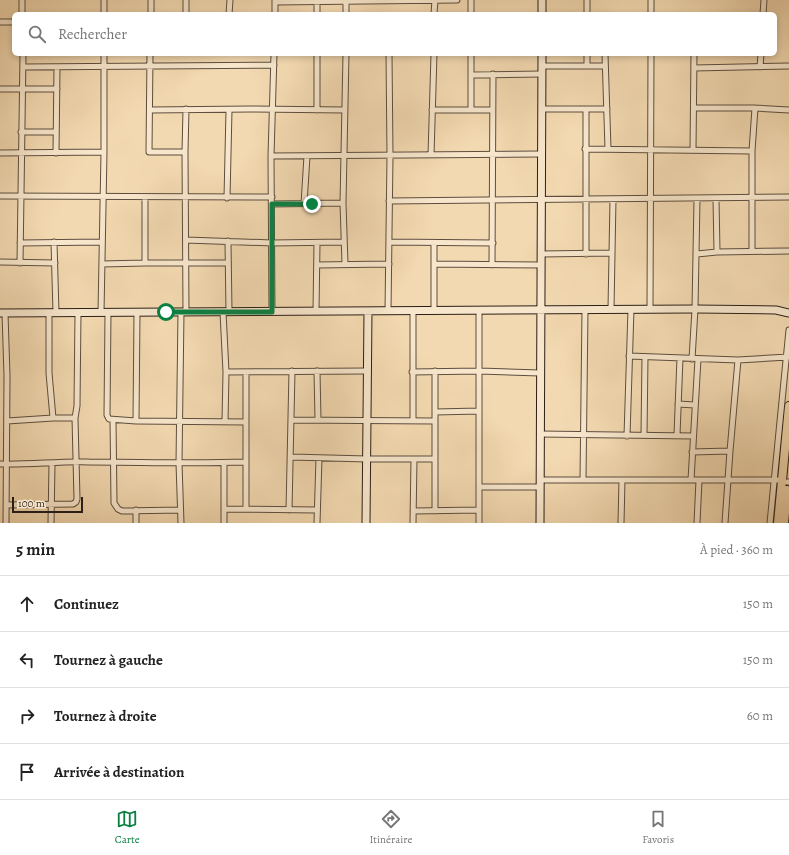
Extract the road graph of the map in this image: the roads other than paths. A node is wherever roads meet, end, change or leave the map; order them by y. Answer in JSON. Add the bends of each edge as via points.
{"nodes":[{"id":1,"x":22,"y":0,"type":"edge"},
{"id":2,"x":104,"y":0,"type":"edge"},
{"id":3,"x":151,"y":0,"type":"edge"},
{"id":4,"x":186,"y":0,"type":"edge"},
{"id":5,"x":230,"y":0,"type":"edge"},
{"id":6,"x":392,"y":0,"type":"edge"},
{"id":7,"x":435,"y":0,"type":"edge"},
{"id":8,"x":457,"y":0,"type":"edge"},
{"id":9,"x":471,"y":0,"type":"edge"},
{"id":10,"x":542,"y":0,"type":"edge"},
{"id":11,"x":587,"y":0,"type":"edge"},
{"id":12,"x":652,"y":0,"type":"edge"},
{"id":13,"x":764,"y":0,"type":"edge"},
{"id":14,"x":275,"y":1,"type":"edge"},
{"id":15,"x":317,"y":1,"type":"edge"},
{"id":16,"x":346,"y":1,"type":"edge"},
{"id":17,"x":22,"y":12,"type":"edge"},
{"id":18,"x":104,"y":12,"type":"edge"},
{"id":19,"x":151,"y":12,"type":"edge"},
{"id":20,"x":186,"y":12,"type":"edge"},
{"id":21,"x":229,"y":12,"type":"edge"},
{"id":22,"x":275,"y":12,"type":"edge"},
{"id":23,"x":317,"y":12,"type":"edge"},
{"id":24,"x":346,"y":12,"type":"edge"},
{"id":25,"x":434,"y":12,"type":"edge"},
{"id":26,"x":471,"y":12,"type":"edge"},
{"id":27,"x":542,"y":12,"type":"edge"},
{"id":28,"x":587,"y":12,"type":"edge"},
{"id":29,"x":651,"y":12,"type":"edge"},
{"id":30,"x":763,"y":12,"type":"edge"},
{"id":31,"x":0,"y":22,"type":"edge"},
{"id":32,"x":12,"y":22,"type":"edge"},
{"id":33,"x":23,"y":56,"type":"edge"},
{"id":34,"x":104,"y":56,"type":"edge"},
{"id":35,"x":150,"y":56,"type":"edge"},
{"id":36,"x":274,"y":56,"type":"edge"},
{"id":37,"x":317,"y":56,"type":"edge"},
{"id":38,"x":346,"y":56,"type":"edge"},
{"id":39,"x":389,"y":56,"type":"edge"},
{"id":40,"x":434,"y":56,"type":"edge"},
{"id":41,"x":471,"y":56,"type":"edge"},
{"id":42,"x":542,"y":56,"type":"edge"},
{"id":43,"x":587,"y":56,"type":"edge"},
{"id":44,"x":605,"y":56,"type":"edge"},
{"id":45,"x":651,"y":56,"type":"edge"},
{"id":46,"x":694,"y":56,"type":"edge"},
{"id":47,"x":761,"y":56,"type":"edge"},
{"id":48,"x":150,"y":65,"type":"junction"},
{"id":49,"x":274,"y":65,"type":"junction"},
{"id":50,"x":23,"y":66,"type":"junction"},
{"id":51,"x":104,"y":66,"type":"junction"},
{"id":52,"x":542,"y":66,"type":"junction"},
{"id":53,"x":587,"y":66,"type":"junction"},
{"id":54,"x":605,"y":66,"type":"junction"},
{"id":55,"x":789,"y":66,"type":"edge"},
{"id":56,"x":57,"y":67,"type":"junction"},
{"id":57,"x":760,"y":67,"type":"junction"},
{"id":58,"x":694,"y":68,"type":"junction"},
{"id":59,"x":493,"y":74,"type":"junction"},
{"id":60,"x":542,"y":74,"type":"junction"},
{"id":61,"x":471,"y":75,"type":"junction"},
{"id":62,"x":22,"y":88,"type":"junction"},
{"id":63,"x":0,"y":89,"type":"edge"},
{"id":64,"x":57,"y":89,"type":"junction"},
{"id":65,"x":694,"y":108,"type":"junction"},
{"id":66,"x":755,"y":108,"type":"junction"},
{"id":67,"x":542,"y":109,"type":"junction"},
{"id":68,"x":586,"y":109,"type":"junction"},
{"id":69,"x":607,"y":109,"type":"junction"},
{"id":70,"x":150,"y":110,"type":"junction"},
{"id":71,"x":186,"y":110,"type":"junction"},
{"id":72,"x":229,"y":110,"type":"junction"},
{"id":73,"x":272,"y":110,"type":"junction"},
{"id":74,"x":317,"y":110,"type":"junction"},
{"id":75,"x":345,"y":110,"type":"junction"},
{"id":76,"x":432,"y":110,"type":"junction"},
{"id":77,"x":470,"y":110,"type":"junction"},
{"id":78,"x":492,"y":110,"type":"junction"},
{"id":79,"x":789,"y":110,"type":"edge"},
{"id":80,"x":21,"y":132,"type":"junction"},
{"id":81,"x":56,"y":132,"type":"junction"},
{"id":82,"x":585,"y":149,"type":"junction"},
{"id":83,"x":608,"y":149,"type":"junction"},
{"id":84,"x":650,"y":149,"type":"junction"},
{"id":85,"x":693,"y":150,"type":"junction"},
{"id":86,"x":752,"y":150,"type":"junction"},
{"id":87,"x":104,"y":152,"type":"junction"},
{"id":88,"x":185,"y":152,"type":"junction"},
{"id":89,"x":0,"y":153,"type":"edge"},
{"id":90,"x":22,"y":153,"type":"junction"},
{"id":91,"x":56,"y":153,"type":"junction"},
{"id":92,"x":541,"y":154,"type":"junction"},
{"id":93,"x":432,"y":155,"type":"junction"},
{"id":94,"x":492,"y":155,"type":"junction"},
{"id":95,"x":271,"y":156,"type":"junction"},
{"id":96,"x":306,"y":156,"type":"junction"},
{"id":97,"x":345,"y":156,"type":"junction"},
{"id":98,"x":390,"y":156,"type":"junction"},
{"id":99,"x":0,"y":196,"type":"edge"},
{"id":100,"x":22,"y":197,"type":"junction"},
{"id":101,"x":104,"y":197,"type":"junction"},
{"id":102,"x":145,"y":197,"type":"junction"},
{"id":103,"x":789,"y":197,"type":"edge"},
{"id":104,"x":186,"y":198,"type":"junction"},
{"id":105,"x":227,"y":198,"type":"junction"},
{"id":106,"x":272,"y":198,"type":"junction"},
{"id":107,"x":697,"y":198,"type":"junction"},
{"id":108,"x":752,"y":198,"type":"junction"},
{"id":109,"x":586,"y":199,"type":"junction"},
{"id":110,"x":613,"y":199,"type":"junction"},
{"id":111,"x":716,"y":199,"type":"junction"},
{"id":112,"x":492,"y":200,"type":"junction"},
{"id":113,"x":541,"y":200,"type":"junction"},
{"id":114,"x":650,"y":200,"type":"junction"},
{"id":115,"x":389,"y":201,"type":"junction"},
{"id":116,"x":272,"y":204,"type":"junction"},
{"id":117,"x":304,"y":204,"type":"junction"},
{"id":118,"x":343,"y":204,"type":"junction"},
{"id":119,"x":186,"y":240,"type":"junction"},
{"id":120,"x":228,"y":241,"type":"junction"},
{"id":121,"x":54,"y":242,"type":"junction"},
{"id":122,"x":102,"y":242,"type":"junction"},
{"id":123,"x":344,"y":242,"type":"junction"},
{"id":124,"x":389,"y":242,"type":"junction"},
{"id":125,"x":20,"y":243,"type":"junction"},
{"id":126,"x":272,"y":243,"type":"junction"},
{"id":127,"x":317,"y":243,"type":"junction"},
{"id":128,"x":434,"y":243,"type":"junction"},
{"id":129,"x":493,"y":243,"type":"junction"},
{"id":130,"x":752,"y":251,"type":"junction"},
{"id":131,"x":717,"y":252,"type":"junction"},
{"id":132,"x":789,"y":252,"type":"edge"},
{"id":133,"x":612,"y":253,"type":"junction"},
{"id":134,"x":541,"y":254,"type":"junction"},
{"id":135,"x":586,"y":254,"type":"junction"},
{"id":136,"x":697,"y":254,"type":"junction"},
{"id":137,"x":0,"y":262,"type":"edge"},
{"id":138,"x":20,"y":263,"type":"junction"},
{"id":139,"x":55,"y":263,"type":"junction"},
{"id":140,"x":145,"y":263,"type":"junction"},
{"id":141,"x":186,"y":263,"type":"junction"},
{"id":142,"x":228,"y":263,"type":"junction"},
{"id":143,"x":102,"y":264,"type":"junction"},
{"id":144,"x":317,"y":264,"type":"junction"},
{"id":145,"x":345,"y":264,"type":"junction"},
{"id":146,"x":389,"y":264,"type":"junction"},
{"id":147,"x":434,"y":264,"type":"junction"},
{"id":148,"x":492,"y":265,"type":"junction"},
{"id":149,"x":541,"y":265,"type":"junction"},
{"id":150,"x":631,"y":309,"type":"junction"},
{"id":151,"x":650,"y":309,"type":"junction"},
{"id":152,"x":695,"y":309,"type":"junction"},
{"id":153,"x":479,"y":310,"type":"junction"},
{"id":154,"x":541,"y":310,"type":"junction"},
{"id":155,"x":585,"y":310,"type":"junction"},
{"id":156,"x":611,"y":310,"type":"junction"},
{"id":157,"x":316,"y":311,"type":"junction"},
{"id":158,"x":368,"y":311,"type":"junction"},
{"id":159,"x":388,"y":311,"type":"junction"},
{"id":160,"x":413,"y":311,"type":"junction"},
{"id":161,"x":434,"y":311,"type":"junction"},
{"id":162,"x":137,"y":312,"type":"junction"},
{"id":163,"x":184,"y":312,"type":"junction"},
{"id":164,"x":226,"y":312,"type":"junction"},
{"id":165,"x":272,"y":312,"type":"junction"},
{"id":166,"x":2,"y":313,"type":"edge"},
{"id":167,"x":52,"y":313,"type":"junction"},
{"id":168,"x":78,"y":313,"type":"junction"},
{"id":169,"x":105,"y":313,"type":"junction"},
{"id":170,"x":789,"y":313,"type":"edge"},
{"id":171,"x":789,"y":330,"type":"edge"},
{"id":172,"x":629,"y":356,"type":"junction"},
{"id":173,"x":645,"y":357,"type":"junction"},
{"id":174,"x":788,"y":357,"type":"edge"},
{"id":175,"x":680,"y":358,"type":"junction"},
{"id":176,"x":695,"y":359,"type":"junction"},
{"id":177,"x":738,"y":360,"type":"junction"},
{"id":178,"x":292,"y":371,"type":"junction"},
{"id":179,"x":317,"y":371,"type":"junction"},
{"id":180,"x":367,"y":371,"type":"junction"},
{"id":181,"x":435,"y":371,"type":"junction"},
{"id":182,"x":479,"y":371,"type":"junction"},
{"id":183,"x":226,"y":372,"type":"junction"},
{"id":184,"x":246,"y":372,"type":"junction"},
{"id":185,"x":412,"y":372,"type":"junction"},
{"id":186,"x":540,"y":373,"type":"junction"},
{"id":187,"x":678,"y":404,"type":"junction"},
{"id":188,"x":695,"y":405,"type":"junction"},
{"id":189,"x":789,"y":406,"type":"edge"},
{"id":190,"x":479,"y":411,"type":"junction"},
{"id":191,"x":435,"y":412,"type":"junction"},
{"id":192,"x":53,"y":418,"type":"junction"},
{"id":193,"x":75,"y":418,"type":"junction"},
{"id":194,"x":113,"y":420,"type":"junction"},
{"id":195,"x":291,"y":420,"type":"junction"},
{"id":196,"x":318,"y":420,"type":"junction"},
{"id":197,"x":367,"y":420,"type":"junction"},
{"id":198,"x":6,"y":421,"type":"junction"},
{"id":199,"x":136,"y":421,"type":"junction"},
{"id":200,"x":180,"y":421,"type":"junction"},
{"id":201,"x":412,"y":421,"type":"junction"},
{"id":202,"x":434,"y":421,"type":"junction"},
{"id":203,"x":225,"y":422,"type":"junction"},
{"id":204,"x":246,"y":422,"type":"junction"},
{"id":205,"x":540,"y":434,"type":"junction"},
{"id":206,"x":584,"y":434,"type":"junction"},
{"id":207,"x":644,"y":435,"type":"junction"},
{"id":208,"x":677,"y":435,"type":"junction"},
{"id":209,"x":627,"y":436,"type":"junction"},
{"id":210,"x":693,"y":436,"type":"junction"},
{"id":211,"x":730,"y":451,"type":"junction"},
{"id":212,"x":692,"y":452,"type":"junction"},
{"id":213,"x":291,"y":457,"type":"junction"},
{"id":214,"x":319,"y":458,"type":"junction"},
{"id":215,"x":367,"y":459,"type":"junction"},
{"id":216,"x":414,"y":459,"type":"junction"},
{"id":217,"x":435,"y":459,"type":"junction"},
{"id":218,"x":789,"y":459,"type":"edge"},
{"id":219,"x":76,"y":462,"type":"junction"},
{"id":220,"x":113,"y":462,"type":"junction"},
{"id":221,"x":246,"y":462,"type":"junction"},
{"id":222,"x":179,"y":463,"type":"junction"},
{"id":223,"x":224,"y":463,"type":"junction"},
{"id":224,"x":3,"y":464,"type":"edge"},
{"id":225,"x":52,"y":464,"type":"junction"},
{"id":226,"x":583,"y":480,"type":"junction"},
{"id":227,"x":622,"y":480,"type":"junction"},
{"id":228,"x":690,"y":480,"type":"junction"},
{"id":229,"x":699,"y":480,"type":"junction"},
{"id":230,"x":728,"y":480,"type":"junction"},
{"id":231,"x":773,"y":480,"type":"junction"},
{"id":232,"x":786,"y":481,"type":"edge"},
{"id":233,"x":540,"y":484,"type":"junction"},
{"id":234,"x":478,"y":487,"type":"junction"},
{"id":235,"x":51,"y":504,"type":"junction"},
{"id":236,"x":6,"y":505,"type":"junction"},
{"id":237,"x":224,"y":509,"type":"junction"},
{"id":238,"x":246,"y":509,"type":"junction"},
{"id":239,"x":136,"y":510,"type":"junction"},
{"id":240,"x":180,"y":510,"type":"junction"},
{"id":241,"x":289,"y":510,"type":"junction"},
{"id":242,"x":317,"y":510,"type":"junction"},
{"id":243,"x":479,"y":510,"type":"junction"},
{"id":244,"x":413,"y":511,"type":"junction"},
{"id":245,"x":435,"y":511,"type":"junction"},
{"id":246,"x":6,"y":523,"type":"edge"},
{"id":247,"x":51,"y":523,"type":"edge"},
{"id":248,"x":136,"y":523,"type":"edge"},
{"id":249,"x":181,"y":523,"type":"edge"},
{"id":250,"x":224,"y":523,"type":"edge"},
{"id":251,"x":317,"y":523,"type":"edge"},
{"id":252,"x":366,"y":523,"type":"edge"},
{"id":253,"x":413,"y":523,"type":"edge"},
{"id":254,"x":479,"y":523,"type":"edge"},
{"id":255,"x":540,"y":523,"type":"edge"},
{"id":256,"x":621,"y":523,"type":"edge"},
{"id":257,"x":697,"y":523,"type":"edge"},
{"id":258,"x":725,"y":523,"type":"edge"},
{"id":259,"x":770,"y":523,"type":"edge"},
{"id":260,"x":778,"y":523,"type":"edge"},
{"id":261,"x":784,"y":523,"type":"edge"}],
"edges":[{"from":1,"to":17,"type":"street"},
{"from":2,"to":18,"type":"street"},
{"from":3,"to":19,"type":"street"},
{"from":4,"to":20,"type":"street"},
{"from":5,"to":21,"type":"street"},
{"from":6,"to":7,"type":"street"},
{"from":6,"to":16,"type":"street"},
{"from":7,"to":8,"type":"street"},
{"from":7,"to":25,"type":"street"},
{"from":9,"to":26,"type":"street"},
{"from":10,"to":27,"type":"street"},
{"from":11,"to":28,"type":"street"},
{"from":12,"to":29,"type":"street"},
{"from":13,"to":30,"type":"street"},
{"from":14,"to":15,"type":"street"},
{"from":14,"to":22,"type":"street"},
{"from":15,"to":16,"type":"street"},
{"from":15,"to":23,"type":"street"},
{"from":16,"to":24,"type":"street"},
{"from":31,"to":32,"type":"street"},
{"from":33,"to":50,"type":"street"},
{"from":34,"to":51,"type":"street"},
{"from":35,"to":48,"type":"street"},
{"from":36,"to":49,"type":"street"},
{"from":37,"to":74,"type":"street"},
{"from":38,"to":75,"type":"street"},
{"from":39,"to":98,"type":"street"},
{"from":40,"to":76,"type":"street"},
{"from":41,"to":61,"type":"street"},
{"from":42,"to":52,"type":"street"},
{"from":43,"to":53,"type":"street"},
{"from":44,"to":54,"type":"street"},
{"from":45,"to":84,"type":"street"},
{"from":46,"to":58,"type":"street"},
{"from":47,"to":57,"type":"street"},
{"from":48,"to":49,"type":"street"},
{"from":48,"to":51,"type":"street"},
{"from":48,"to":70,"type":"street"},
{"from":49,"to":73,"type":"street"},
{"from":50,"to":56,"type":"street"},
{"from":50,"to":62,"type":"street"},
{"from":51,"to":56,"type":"street"},
{"from":51,"to":87,"type":"street"},
{"from":52,"to":53,"type":"street"},
{"from":52,"to":60,"type":"street"},
{"from":53,"to":54,"type":"street"},
{"from":54,"to":69,"type":"street"},
{"from":55,"to":57,"type":"street"},
{"from":56,"to":64,"type":"street"},
{"from":57,"to":58,"type":"street"},
{"from":58,"to":65,"type":"street"},
{"from":59,"to":60,"type":"street"},
{"from":59,"to":61,"type":"street"},
{"from":59,"to":78,"type":"street"},
{"from":60,"to":67,"type":"street"},
{"from":61,"to":77,"type":"street"},
{"from":62,"to":63,"type":"street"},
{"from":62,"to":64,"type":"street"},
{"from":62,"to":80,"type":"street"},
{"from":64,"to":81,"type":"street"},
{"from":65,"to":66,"type":"street"},
{"from":65,"to":85,"type":"street"},
{"from":66,"to":79,"type":"street"},
{"from":66,"to":86,"type":"street"},
{"from":67,"to":68,"type":"street"},
{"from":67,"to":92,"type":"street"},
{"from":68,"to":69,"type":"street"},
{"from":68,"to":82,"type":"street"},
{"from":69,"to":83,"type":"street"},
{"from":70,"to":71,"type":"street"},
{"from":70,"to":88,"type":"street","via":[[149,152]]},
{"from":71,"to":72,"type":"street"},
{"from":71,"to":88,"type":"street"},
{"from":72,"to":73,"type":"street"},
{"from":72,"to":105,"type":"street"},
{"from":73,"to":74,"type":"street"},
{"from":73,"to":95,"type":"street"},
{"from":74,"to":75,"type":"street"},
{"from":75,"to":97,"type":"street"},
{"from":76,"to":77,"type":"street"},
{"from":76,"to":93,"type":"street"},
{"from":77,"to":78,"type":"street"},
{"from":78,"to":94,"type":"street"},
{"from":80,"to":81,"type":"street"},
{"from":80,"to":90,"type":"street"},
{"from":81,"to":91,"type":"street"},
{"from":82,"to":83,"type":"street"},
{"from":82,"to":109,"type":"street"},
{"from":83,"to":84,"type":"street"},
{"from":84,"to":85,"type":"street"},
{"from":84,"to":114,"type":"street"},
{"from":85,"to":86,"type":"street"},
{"from":86,"to":108,"type":"street"},
{"from":87,"to":91,"type":"street"},
{"from":87,"to":101,"type":"street"},
{"from":88,"to":104,"type":"street"},
{"from":89,"to":90,"type":"street"},
{"from":90,"to":91,"type":"street"},
{"from":90,"to":100,"type":"street"},
{"from":92,"to":94,"type":"street"},
{"from":92,"to":113,"type":"street"},
{"from":93,"to":94,"type":"street"},
{"from":93,"to":98,"type":"street"},
{"from":94,"to":112,"type":"street"},
{"from":95,"to":96,"type":"street"},
{"from":95,"to":106,"type":"street"},
{"from":96,"to":97,"type":"street"},
{"from":96,"to":117,"type":"street"},
{"from":97,"to":98,"type":"street"},
{"from":97,"to":118,"type":"street"},
{"from":98,"to":115,"type":"street"},
{"from":99,"to":100,"type":"street"},
{"from":100,"to":101,"type":"street"},
{"from":100,"to":125,"type":"street"},
{"from":101,"to":102,"type":"street"},
{"from":101,"to":122,"type":"street"},
{"from":102,"to":104,"type":"street"},
{"from":102,"to":140,"type":"street"},
{"from":103,"to":108,"type":"street"},
{"from":104,"to":105,"type":"street"},
{"from":104,"to":119,"type":"street"},
{"from":105,"to":106,"type":"street"},
{"from":106,"to":116,"type":"street"},
{"from":107,"to":111,"type":"street"},
{"from":107,"to":114,"type":"street"},
{"from":107,"to":136,"type":"street"},
{"from":108,"to":111,"type":"street"},
{"from":108,"to":130,"type":"street"},
{"from":109,"to":110,"type":"street"},
{"from":109,"to":113,"type":"street"},
{"from":109,"to":135,"type":"street"},
{"from":110,"to":114,"type":"street"},
{"from":110,"to":133,"type":"street"},
{"from":111,"to":131,"type":"street"},
{"from":112,"to":113,"type":"street"},
{"from":112,"to":115,"type":"street"},
{"from":112,"to":129,"type":"street"},
{"from":113,"to":134,"type":"street"},
{"from":114,"to":151,"type":"street"},
{"from":115,"to":124,"type":"street"},
{"from":116,"to":117,"type":"street"},
{"from":116,"to":126,"type":"street"},
{"from":117,"to":118,"type":"street"},
{"from":118,"to":123,"type":"street"},
{"from":119,"to":120,"type":"street"},
{"from":119,"to":141,"type":"street"},
{"from":120,"to":126,"type":"street"},
{"from":120,"to":142,"type":"street"},
{"from":121,"to":122,"type":"street"},
{"from":121,"to":125,"type":"street"},
{"from":121,"to":139,"type":"street"},
{"from":122,"to":143,"type":"street"},
{"from":123,"to":127,"type":"street"},
{"from":123,"to":145,"type":"street"},
{"from":124,"to":128,"type":"street"},
{"from":124,"to":146,"type":"street"},
{"from":125,"to":138,"type":"street"},
{"from":126,"to":127,"type":"street"},
{"from":126,"to":165,"type":"street"},
{"from":127,"to":144,"type":"street"},
{"from":128,"to":129,"type":"street"},
{"from":128,"to":147,"type":"street"},
{"from":129,"to":148,"type":"street"},
{"from":130,"to":131,"type":"street"},
{"from":130,"to":132,"type":"street"},
{"from":131,"to":136,"type":"street"},
{"from":133,"to":135,"type":"street"},
{"from":133,"to":156,"type":"street"},
{"from":134,"to":135,"type":"street"},
{"from":134,"to":149,"type":"street"},
{"from":136,"to":152,"type":"street"},
{"from":137,"to":138,"type":"street"},
{"from":138,"to":139,"type":"street"},
{"from":139,"to":167,"type":"street"},
{"from":140,"to":141,"type":"street"},
{"from":140,"to":143,"type":"street"},
{"from":141,"to":142,"type":"street"},
{"from":141,"to":163,"type":"street"},
{"from":142,"to":164,"type":"street"},
{"from":143,"to":169,"type":"street"},
{"from":144,"to":145,"type":"street"},
{"from":144,"to":157,"type":"street"},
{"from":145,"to":146,"type":"street"},
{"from":146,"to":159,"type":"street"},
{"from":147,"to":148,"type":"street"},
{"from":147,"to":161,"type":"street"},
{"from":148,"to":149,"type":"street"},
{"from":149,"to":154,"type":"street"},
{"from":150,"to":151,"type":"street"},
{"from":150,"to":156,"type":"street"},
{"from":150,"to":172,"type":"street"},
{"from":151,"to":152,"type":"street"},
{"from":152,"to":170,"type":"street","via":[[776,310]]},
{"from":152,"to":176,"type":"street"},
{"from":153,"to":154,"type":"street"},
{"from":153,"to":161,"type":"street"},
{"from":153,"to":182,"type":"street"},
{"from":154,"to":155,"type":"street"},
{"from":154,"to":186,"type":"street"},
{"from":155,"to":156,"type":"street"},
{"from":155,"to":206,"type":"street"},
{"from":157,"to":158,"type":"street"},
{"from":157,"to":165,"type":"street"},
{"from":158,"to":159,"type":"street"},
{"from":158,"to":180,"type":"street"},
{"from":159,"to":160,"type":"street"},
{"from":160,"to":161,"type":"street"},
{"from":160,"to":185,"type":"street"},
{"from":162,"to":163,"type":"street"},
{"from":162,"to":169,"type":"street"},
{"from":162,"to":199,"type":"street"},
{"from":163,"to":164,"type":"street"},
{"from":163,"to":200,"type":"street"},
{"from":164,"to":165,"type":"street"},
{"from":164,"to":183,"type":"street"},
{"from":166,"to":167,"type":"street"},
{"from":166,"to":198,"type":"street"},
{"from":167,"to":168,"type":"street"},
{"from":167,"to":192,"type":"street","via":[[49,373]]},
{"from":168,"to":169,"type":"street"},
{"from":168,"to":193,"type":"street"},
{"from":169,"to":194,"type":"street","via":[[107,415]]},
{"from":171,"to":174,"type":"street"},
{"from":172,"to":173,"type":"street"},
{"from":172,"to":209,"type":"street"},
{"from":173,"to":175,"type":"street"},
{"from":173,"to":207,"type":"street"},
{"from":174,"to":177,"type":"street"},
{"from":174,"to":231,"type":"street"},
{"from":175,"to":176,"type":"street"},
{"from":175,"to":187,"type":"street"},
{"from":176,"to":177,"type":"street"},
{"from":176,"to":188,"type":"street"},
{"from":177,"to":211,"type":"street"},
{"from":178,"to":179,"type":"street"},
{"from":178,"to":184,"type":"street"},
{"from":178,"to":195,"type":"street"},
{"from":179,"to":180,"type":"street"},
{"from":179,"to":196,"type":"street"},
{"from":180,"to":197,"type":"street"},
{"from":181,"to":182,"type":"street"},
{"from":181,"to":185,"type":"street"},
{"from":181,"to":191,"type":"street"},
{"from":182,"to":186,"type":"street"},
{"from":182,"to":190,"type":"street"},
{"from":183,"to":184,"type":"street"},
{"from":183,"to":203,"type":"street"},
{"from":184,"to":204,"type":"street"},
{"from":185,"to":201,"type":"street"},
{"from":186,"to":205,"type":"street"},
{"from":187,"to":188,"type":"street"},
{"from":187,"to":208,"type":"street"},
{"from":188,"to":210,"type":"street"},
{"from":189,"to":232,"type":"main road"},
{"from":190,"to":191,"type":"street"},
{"from":190,"to":234,"type":"street"},
{"from":191,"to":202,"type":"street"},
{"from":192,"to":193,"type":"street"},
{"from":192,"to":198,"type":"street"},
{"from":193,"to":219,"type":"street"},
{"from":194,"to":199,"type":"street"},
{"from":194,"to":220,"type":"street"},
{"from":195,"to":196,"type":"street"},
{"from":195,"to":213,"type":"street"},
{"from":196,"to":197,"type":"street"},
{"from":197,"to":201,"type":"street"},
{"from":197,"to":215,"type":"street"},
{"from":198,"to":224,"type":"street"},
{"from":199,"to":200,"type":"street"},
{"from":200,"to":203,"type":"street"},
{"from":200,"to":222,"type":"street"},
{"from":201,"to":202,"type":"street"},
{"from":202,"to":217,"type":"street"},
{"from":203,"to":204,"type":"street"},
{"from":204,"to":221,"type":"street"},
{"from":205,"to":206,"type":"street"},
{"from":205,"to":233,"type":"street"},
{"from":206,"to":209,"type":"street"},
{"from":206,"to":226,"type":"street"},
{"from":207,"to":208,"type":"street"},
{"from":207,"to":209,"type":"street"},
{"from":208,"to":210,"type":"street"},
{"from":210,"to":212,"type":"street"},
{"from":211,"to":212,"type":"street"},
{"from":211,"to":230,"type":"street"},
{"from":212,"to":228,"type":"street"},
{"from":213,"to":214,"type":"street"},
{"from":213,"to":241,"type":"street"},
{"from":214,"to":215,"type":"street"},
{"from":214,"to":242,"type":"street"},
{"from":215,"to":216,"type":"street"},
{"from":215,"to":252,"type":"street"},
{"from":216,"to":217,"type":"street"},
{"from":216,"to":244,"type":"street"},
{"from":217,"to":245,"type":"street"},
{"from":218,"to":232,"type":"main road"},
{"from":219,"to":220,"type":"street"},
{"from":219,"to":225,"type":"street"},
{"from":219,"to":235,"type":"street","via":[[76,502]]},
{"from":220,"to":222,"type":"street"},
{"from":220,"to":239,"type":"street","via":[[114,503],[122,511]]},
{"from":221,"to":223,"type":"street"},
{"from":221,"to":238,"type":"street"},
{"from":222,"to":223,"type":"street"},
{"from":222,"to":240,"type":"street"},
{"from":223,"to":237,"type":"street"},
{"from":224,"to":225,"type":"street"},
{"from":224,"to":236,"type":"street"},
{"from":225,"to":235,"type":"street"},
{"from":226,"to":227,"type":"street"},
{"from":226,"to":233,"type":"street"},
{"from":227,"to":228,"type":"street"},
{"from":227,"to":256,"type":"street"},
{"from":228,"to":229,"type":"street"},
{"from":229,"to":230,"type":"street"},
{"from":229,"to":257,"type":"street"},
{"from":230,"to":231,"type":"street"},
{"from":230,"to":258,"type":"street"},
{"from":231,"to":232,"type":"street"},
{"from":231,"to":259,"type":"street"},
{"from":232,"to":260,"type":"main road"},
{"from":232,"to":261,"type":"main road"},
{"from":233,"to":234,"type":"street"},
{"from":233,"to":255,"type":"street"},
{"from":234,"to":243,"type":"street"},
{"from":235,"to":236,"type":"street"},
{"from":235,"to":247,"type":"street"},
{"from":236,"to":246,"type":"street"},
{"from":237,"to":238,"type":"street"},
{"from":237,"to":250,"type":"street"},
{"from":238,"to":241,"type":"street"},
{"from":239,"to":240,"type":"street"},
{"from":239,"to":248,"type":"street"},
{"from":240,"to":249,"type":"street"},
{"from":241,"to":242,"type":"street"},
{"from":242,"to":251,"type":"street"},
{"from":243,"to":245,"type":"street"},
{"from":243,"to":254,"type":"street"},
{"from":244,"to":245,"type":"street"},
{"from":244,"to":253,"type":"street"}]}
